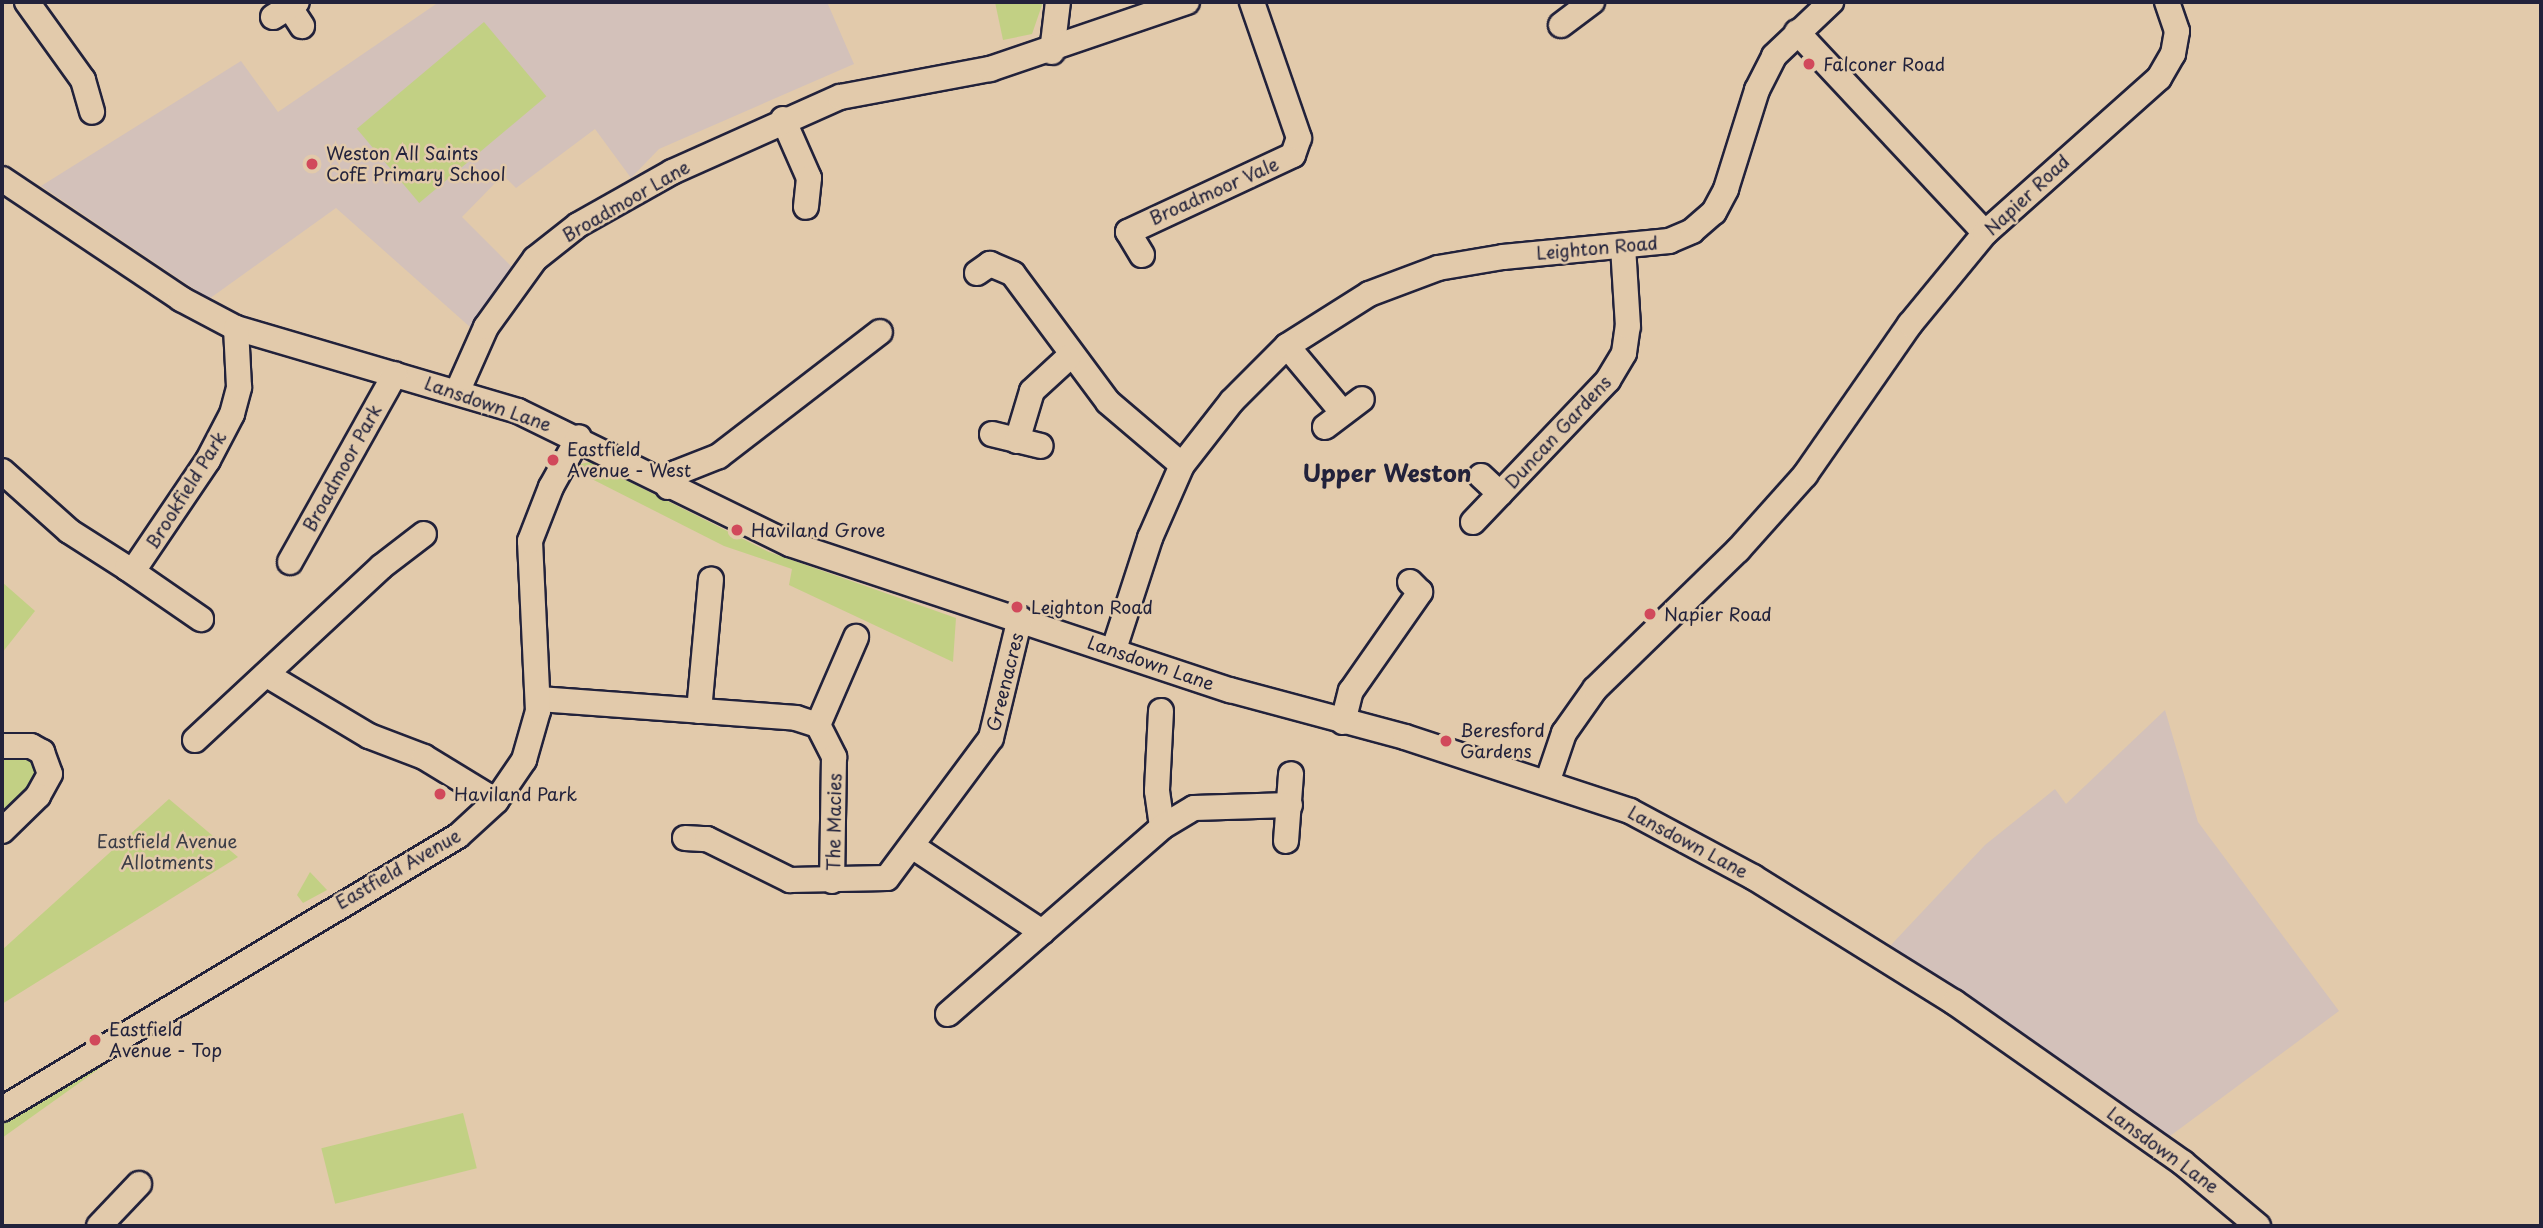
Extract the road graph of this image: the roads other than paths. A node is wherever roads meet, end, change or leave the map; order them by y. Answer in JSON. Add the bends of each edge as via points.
{"nodes":[{"id":1,"x":27,"y":2,"type":"edge"},
{"id":2,"x":1058,"y":2,"type":"edge"},
{"id":3,"x":1187,"y":2,"type":"edge"},
{"id":4,"x":1252,"y":2,"type":"edge"},
{"id":5,"x":1592,"y":2,"type":"edge"},
{"id":6,"x":1831,"y":2,"type":"edge"},
{"id":7,"x":2167,"y":2,"type":"edge"},
{"id":8,"x":1561,"y":24,"type":"dead end"},
{"id":9,"x":1797,"y":32,"type":"junction"},
{"id":10,"x":1052,"y":52,"type":"junction"},
{"id":11,"x":92,"y":112,"type":"dead end"},
{"id":12,"x":783,"y":119,"type":"junction"},
{"id":13,"x":2,"y":179,"type":"edge"},
{"id":14,"x":806,"y":208,"type":"dead end"},
{"id":15,"x":1986,"y":233,"type":"junction"},
{"id":16,"x":1623,"y":246,"type":"junction"},
{"id":17,"x":1142,"y":255,"type":"dead end"},
{"id":18,"x":977,"y":273,"type":"dead end"},
{"id":19,"x":236,"y":328,"type":"junction"},
{"id":20,"x":880,"y":332,"type":"dead end"},
{"id":21,"x":1287,"y":346,"type":"junction"},
{"id":22,"x":1069,"y":356,"type":"junction"},
{"id":23,"x":394,"y":374,"type":"junction"},
{"id":24,"x":458,"y":390,"type":"junction"},
{"id":25,"x":1343,"y":413,"type":"dead end"},
{"id":26,"x":992,"y":434,"type":"dead end"},
{"id":27,"x":579,"y":438,"type":"junction"},
{"id":28,"x":1182,"y":465,"type":"junction"},
{"id":29,"x":2,"y":471,"type":"edge"},
{"id":30,"x":1480,"y":475,"type":"dead end"},
{"id":31,"x":668,"y":487,"type":"junction"},
{"id":32,"x":1500,"y":494,"type":"junction"},
{"id":33,"x":1473,"y":522,"type":"dead end"},
{"id":34,"x":424,"y":534,"type":"dead end"},
{"id":35,"x":290,"y":562,"type":"dead end"},
{"id":36,"x":127,"y":568,"type":"junction"},
{"id":37,"x":710,"y":577,"type":"dead end"},
{"id":38,"x":1410,"y":582,"type":"dead end"},
{"id":39,"x":1020,"y":618,"type":"junction"},
{"id":40,"x":201,"y":619,"type":"dead end"},
{"id":41,"x":856,"y":634,"type":"dead end"},
{"id":42,"x":1114,"y":649,"type":"junction"},
{"id":43,"x":267,"y":675,"type":"junction"},
{"id":44,"x":539,"y":699,"type":"junction"},
{"id":45,"x":699,"y":711,"type":"junction"},
{"id":46,"x":1161,"y":711,"type":"dead end"},
{"id":47,"x":1343,"y":722,"type":"junction"},
{"id":48,"x":818,"y":725,"type":"junction"},
{"id":49,"x":195,"y":740,"type":"dead end"},
{"id":50,"x":2,"y":746,"type":"edge"},
{"id":51,"x":1291,"y":775,"type":"dead end"},
{"id":52,"x":1548,"y":780,"type":"junction"},
{"id":53,"x":496,"y":802,"type":"junction"},
{"id":54,"x":1290,"y":805,"type":"junction"},
{"id":55,"x":1162,"y":827,"type":"junction"},
{"id":56,"x":2,"y":831,"type":"edge"},
{"id":57,"x":684,"y":839,"type":"dead end"},
{"id":58,"x":1286,"y":841,"type":"dead end"},
{"id":59,"x":912,"y":846,"type":"junction"},
{"id":60,"x":832,"y":881,"type":"junction"},
{"id":61,"x":1042,"y":932,"type":"junction"},
{"id":62,"x":948,"y":1014,"type":"dead end"},
{"id":63,"x":2,"y":1109,"type":"edge"},
{"id":64,"x":139,"y":1184,"type":"dead end"},
{"id":65,"x":99,"y":1226,"type":"edge"},
{"id":66,"x":2258,"y":1226,"type":"edge"}],
"edges":[{"from":1,"to":11,"type":"street","via":[[83,80]]},
{"from":2,"to":10,"type":"street"},
{"from":3,"to":10,"type":"street","name":"Broadmoor Lane"},
{"from":4,"to":17,"type":"street","name":"Broadmoor Vale","via":[[1299,138],[1293,155],[1128,232]]},
{"from":5,"to":8,"type":"street"},
{"from":6,"to":9,"type":"street","name":"Leighton Road"},
{"from":7,"to":15,"type":"street","name":"Napier Road","via":[[2177,31],[2174,54],[2159,78]]},
{"from":9,"to":15,"type":"street"},
{"from":9,"to":16,"type":"street","name":"Leighton Road","via":[[1766,69],[1714,212],[1692,231],[1669,242]]},
{"from":10,"to":12,"type":"street","name":"Broadmoor Lane","via":[[840,97]]},
{"from":12,"to":14,"type":"street","via":[[810,178]]},
{"from":12,"to":24,"type":"street","name":"Broadmoor Lane","via":[[672,172],[559,239],[536,259],[495,314]]},
{"from":13,"to":19,"type":"street","name":"Lansdown Lane","via":[[181,299]]},
{"from":15,"to":52,"type":"street","name":"Napier Road","via":[[1910,324],[1805,475],[1738,550],[1595,689],[1564,733]]},
{"from":16,"to":21,"type":"street","name":"Leighton Road","via":[[1438,268],[1369,294]]},
{"from":16,"to":32,"type":"street","name":"Duncan Gardens","via":[[1628,326],[1624,353],[1608,380]]},
{"from":18,"to":22,"type":"street","via":[[990,264],[1013,274]]},
{"from":19,"to":23,"type":"street","name":"Lansdown Lane"},
{"from":19,"to":36,"type":"street","name":"Brookfield Park","via":[[239,387],[232,414],[141,562]]},
{"from":20,"to":31,"type":"street","via":[[719,456],[676,473]]},
{"from":21,"to":25,"type":"street"},
{"from":21,"to":28,"type":"street","name":"Leighton Road","via":[[1232,401]]},
{"from":22,"to":26,"type":"street","via":[[1032,391],[1029,443]]},
{"from":22,"to":28,"type":"street","via":[[1108,402]]},
{"from":23,"to":24,"type":"street","name":"Lansdown Lane"},
{"from":23,"to":35,"type":"street","name":"Broadmoor Park"},
{"from":24,"to":27,"type":"street","name":"Lansdown Lane"},
{"from":27,"to":31,"type":"street","name":"Lansdown Lane"},
{"from":27,"to":44,"type":"street","name":"Eastfield Avenue","via":[[551,487],[530,541]]},
{"from":28,"to":42,"type":"street","name":"Leighton Road","via":[[1150,538]]},
{"from":29,"to":36,"type":"street","via":[[50,516]]},
{"from":30,"to":32,"type":"street","name":"Duncan Gardens"},
{"from":31,"to":39,"type":"street","name":"Lansdown Lane","via":[[790,544]]},
{"from":32,"to":33,"type":"street","name":"Duncan Gardens"},
{"from":34,"to":43,"type":"street","via":[[380,567]]},
{"from":36,"to":40,"type":"street"},
{"from":37,"to":45,"type":"street"},
{"from":38,"to":47,"type":"street","via":[[1420,592],[1351,691]]},
{"from":39,"to":42,"type":"street","name":"Lansdown Lane"},
{"from":39,"to":59,"type":"street","name":"Greenacres","via":[[991,738]]},
{"from":41,"to":48,"type":"street"},
{"from":42,"to":47,"type":"street","name":"Lansdown Lane"},
{"from":43,"to":49,"type":"street"},
{"from":43,"to":53,"type":"street","via":[[369,736],[424,757]]},
{"from":44,"to":45,"type":"street"},
{"from":44,"to":53,"type":"street","name":"Eastfield Avenue","via":[[524,760]]},
{"from":45,"to":48,"type":"street","via":[[796,718]]},
{"from":46,"to":55,"type":"street","via":[[1157,791]]},
{"from":47,"to":52,"type":"street","name":"Lansdown Lane"},
{"from":48,"to":60,"type":"street","name":"The Macies","via":[[834,757]]},
{"from":50,"to":56,"type":"street","via":[[31,746],[42,752],[50,774],[38,796]]},
{"from":51,"to":54,"type":"street"},
{"from":52,"to":66,"type":"street","name":"Lansdown Lane","via":[[1669,829],[1894,964],[2183,1163]]},
{"from":53,"to":63,"type":"street","name":"Eastfield Avenue","via":[[458,836]]},
{"from":54,"to":55,"type":"street","via":[[1194,808]]},
{"from":54,"to":58,"type":"street"},
{"from":55,"to":61,"type":"street"},
{"from":57,"to":60,"type":"street","name":"Greenacres","via":[[707,839],[790,880]]},
{"from":59,"to":60,"type":"street","name":"Greenacres","via":[[887,878]]},
{"from":59,"to":61,"type":"street"},
{"from":61,"to":62,"type":"street"},
{"from":64,"to":65,"type":"street"}]}
